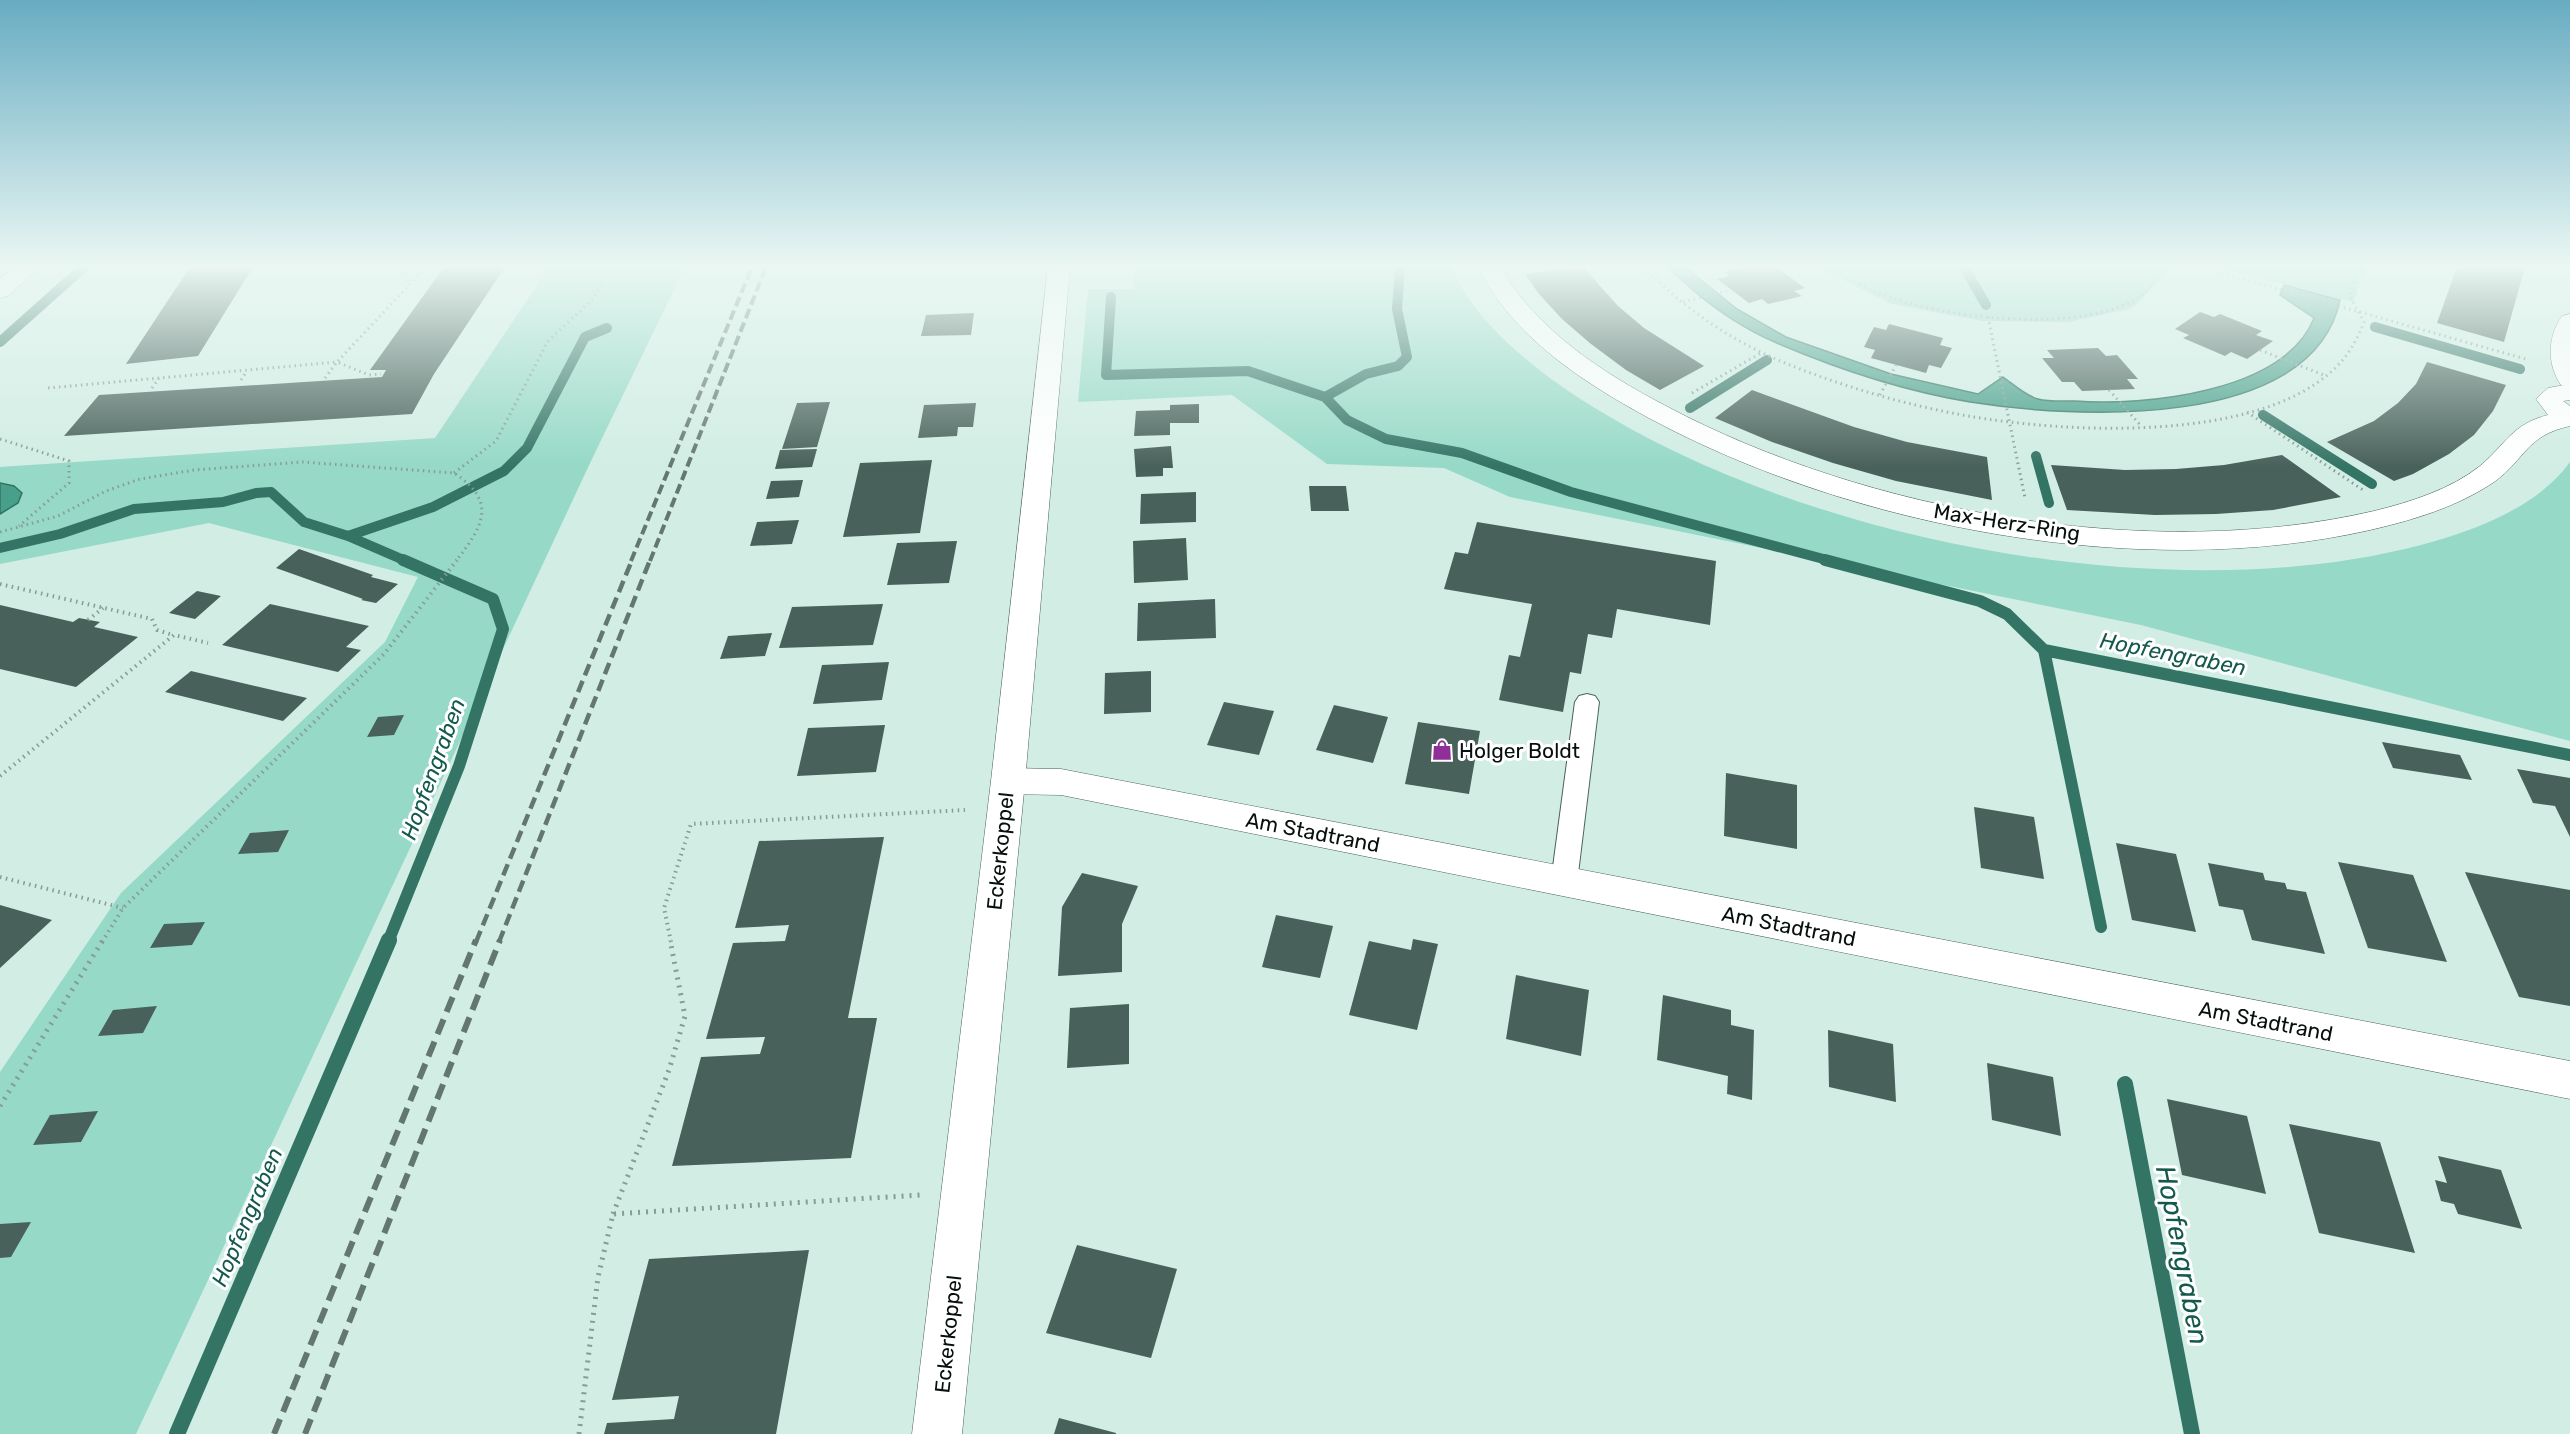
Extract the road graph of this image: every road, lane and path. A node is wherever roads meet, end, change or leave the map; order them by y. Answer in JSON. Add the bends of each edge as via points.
{"nodes":[{"id":1,"x":362,"y":334,"type":"edge"},
{"id":2,"x":556,"y":334,"type":"edge"},
{"id":3,"x":1052,"y":334,"type":"edge"},
{"id":4,"x":1543,"y":334,"type":"edge"},
{"id":5,"x":1730,"y":334,"type":"edge"},
{"id":6,"x":1992,"y":334,"type":"edge"},
{"id":7,"x":2359,"y":334,"type":"edge"},
{"id":8,"x":2428,"y":334,"type":"edge"},
{"id":9,"x":2567,"y":334,"type":"edge"},
{"id":10,"x":2260,"y":350,"type":"dead end"},
{"id":11,"x":1762,"y":352,"type":"junction"},
{"id":12,"x":336,"y":362,"type":"junction"},
{"id":13,"x":1896,"y":364,"type":"dead end"},
{"id":14,"x":248,"y":370,"type":"junction"},
{"id":15,"x":381,"y":374,"type":"dead end"},
{"id":16,"x":2327,"y":376,"type":"junction"},
{"id":17,"x":160,"y":378,"type":"junction"},
{"id":18,"x":325,"y":378,"type":"dead end"},
{"id":19,"x":241,"y":380,"type":"dead end"},
{"id":20,"x":2569,"y":381,"type":"edge"},
{"id":21,"x":48,"y":388,"type":"dead end"},
{"id":22,"x":152,"y":388,"type":"dead end"},
{"id":23,"x":2109,"y":390,"type":"dead end"},
{"id":24,"x":1880,"y":395,"type":"junction"},
{"id":25,"x":2246,"y":412,"type":"junction"},
{"id":26,"x":1658,"y":414,"type":"junction"},
{"id":27,"x":2570,"y":418,"type":"edge"},
{"id":28,"x":2010,"y":422,"type":"junction"},
{"id":29,"x":2142,"y":427,"type":"junction"},
{"id":30,"x":0,"y":439,"type":"edge"},
{"id":31,"x":454,"y":473,"type":"junction"},
{"id":32,"x":2397,"y":513,"type":"junction"},
{"id":33,"x":16,"y":529,"type":"junction"},
{"id":34,"x":2031,"y":529,"type":"junction"},
{"id":35,"x":0,"y":532,"type":"edge"},
{"id":36,"x":0,"y":585,"type":"edge"},
{"id":37,"x":103,"y":608,"type":"junction"},
{"id":38,"x":88,"y":620,"type":"dead end"},
{"id":39,"x":174,"y":635,"type":"junction"},
{"id":40,"x":208,"y":643,"type":"dead end"},
{"id":41,"x":1587,"y":702,"type":"dead end"},
{"id":42,"x":0,"y":776,"type":"edge"},
{"id":43,"x":1006,"y":795,"type":"junction"},
{"id":44,"x":0,"y":877,"type":"edge"},
{"id":45,"x":1563,"y":882,"type":"junction"},
{"id":46,"x":123,"y":908,"type":"junction"},
{"id":47,"x":2570,"y":1080,"type":"edge"},
{"id":48,"x":0,"y":1106,"type":"edge"},
{"id":49,"x":963,"y":1192,"type":"junction"},
{"id":50,"x":613,"y":1214,"type":"junction"},
{"id":51,"x":579,"y":1434,"type":"edge"},
{"id":52,"x":937,"y":1434,"type":"edge"}],
"edges":[{"from":1,"to":12,"type":"path"},
{"from":2,"to":31,"type":"path","via":[[548,341],[496,441]]},
{"from":3,"to":43,"type":"street","name":"Eckerkoppel"},
{"from":4,"to":26,"type":"street","name":"Max-Herz-Ring","via":[[1601,380]]},
{"from":5,"to":11,"type":"path"},
{"from":6,"to":28,"type":"path"},
{"from":7,"to":16,"type":"path"},
{"from":8,"to":20,"type":"path"},
{"from":9,"to":20,"type":"street","via":[[2561,355]]},
{"from":10,"to":16,"type":"path"},
{"from":11,"to":24,"type":"path"},
{"from":11,"to":26,"type":"path"},
{"from":12,"to":14,"type":"path"},
{"from":12,"to":15,"type":"path","via":[[369,375]]},
{"from":12,"to":18,"type":"path"},
{"from":13,"to":24,"type":"path"},
{"from":14,"to":17,"type":"path"},
{"from":14,"to":19,"type":"path"},
{"from":16,"to":25,"type":"path","via":[[2298,393]]},
{"from":17,"to":21,"type":"path"},
{"from":17,"to":22,"type":"path"},
{"from":20,"to":27,"type":"street","via":[[2549,399]]},
{"from":23,"to":29,"type":"path"},
{"from":24,"to":28,"type":"path"},
{"from":25,"to":29,"type":"path","via":[[2180,425]]},
{"from":25,"to":32,"type":"path"},
{"from":26,"to":34,"type":"street","name":"Max-Herz-Ring","via":[[1757,459],[1822,482],[1890,502]]},
{"from":27,"to":32,"type":"street","name":"Max-Herz-Ring","via":[[2527,432],[2486,474],[2450,494]]},
{"from":28,"to":29,"type":"path"},
{"from":28,"to":34,"type":"path"},
{"from":30,"to":33,"type":"path","via":[[69,461],[69,483]]},
{"from":31,"to":33,"type":"path","via":[[303,462],[194,470],[140,478],[58,516]]},
{"from":31,"to":46,"type":"path","via":[[479,494],[483,514],[468,545],[434,590],[384,654]]},
{"from":32,"to":34,"type":"street","name":"Max-Herz-Ring","via":[[2311,532],[2237,539],[2171,540]]},
{"from":33,"to":35,"type":"path"},
{"from":36,"to":37,"type":"path"},
{"from":37,"to":38,"type":"path"},
{"from":37,"to":39,"type":"path","via":[[152,619],[157,630]]},
{"from":39,"to":40,"type":"path"},
{"from":39,"to":42,"type":"path"},
{"from":41,"to":45,"type":"lane"},
{"from":43,"to":45,"type":"street","name":"Am Stadtrand","via":[[1061,782]]},
{"from":43,"to":49,"type":"street","name":"Eckerkoppel"},
{"from":43,"to":50,"type":"path","via":[[691,824],[664,908],[685,1016],[669,1070]]},
{"from":44,"to":46,"type":"path"},
{"from":45,"to":47,"type":"street","name":"Am Stadtrand"},
{"from":46,"to":48,"type":"path"},
{"from":49,"to":50,"type":"path"},
{"from":49,"to":52,"type":"street","name":"Eckerkoppel"},
{"from":50,"to":51,"type":"path","via":[[598,1277]]}]}
